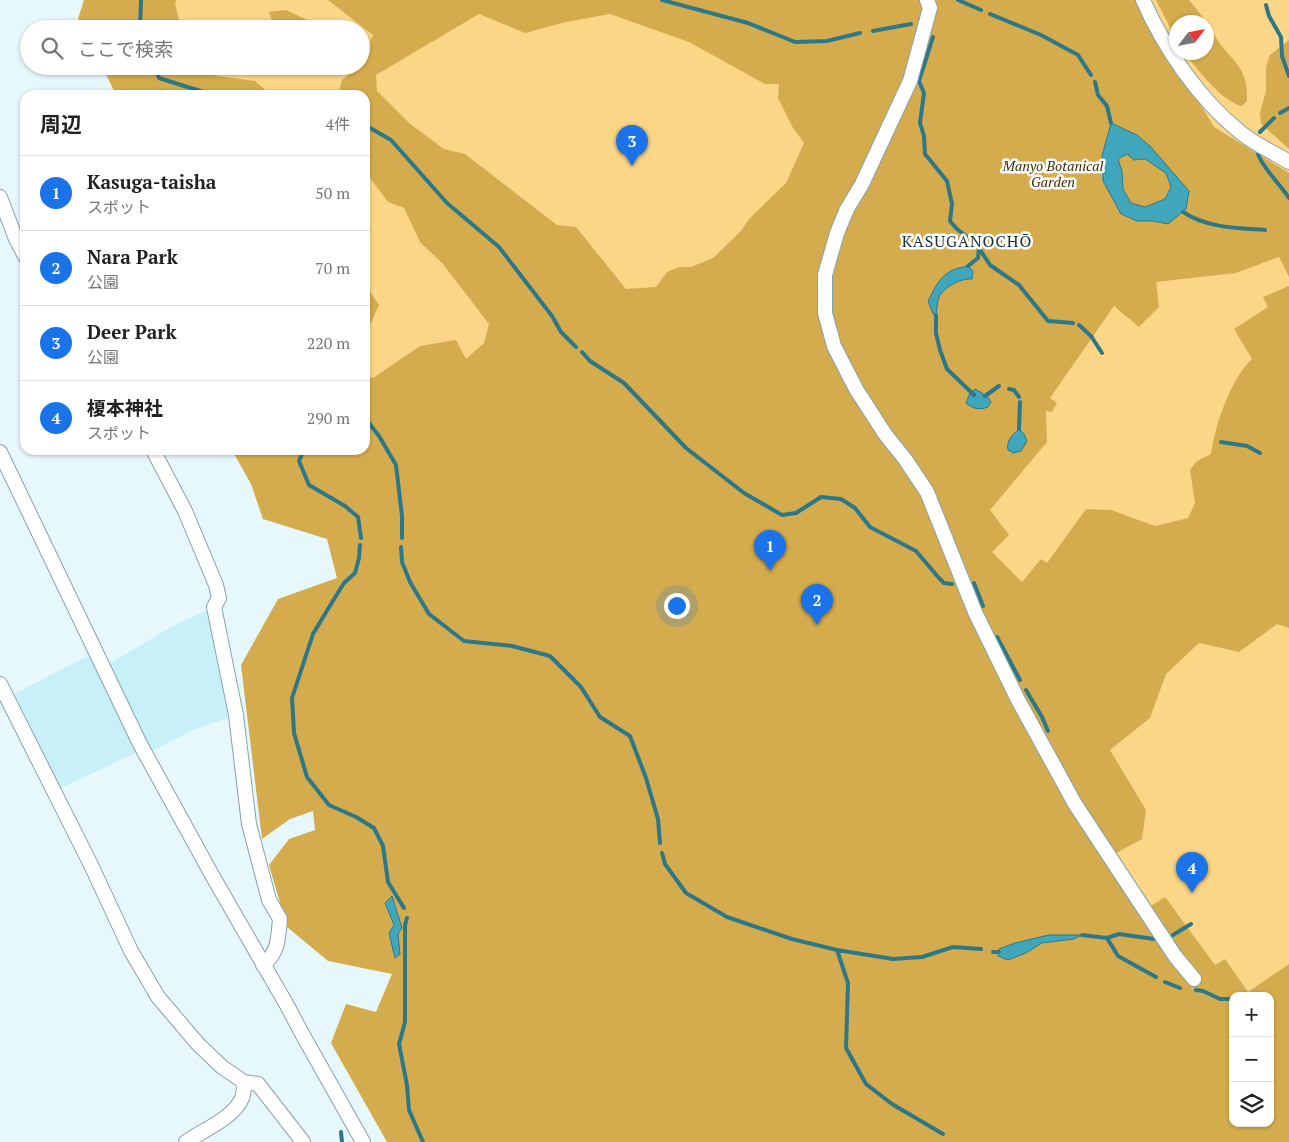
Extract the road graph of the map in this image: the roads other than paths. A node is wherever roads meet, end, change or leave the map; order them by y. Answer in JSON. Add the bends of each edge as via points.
{"nodes":[{"id":1,"x":927,"y":0,"type":"edge"},
{"id":2,"x":1143,"y":0,"type":"edge"},
{"id":3,"x":1289,"y":162,"type":"edge"},
{"id":4,"x":0,"y":197,"type":"edge"},
{"id":5,"x":20,"y":247,"type":"edge"},
{"id":6,"x":0,"y":452,"type":"edge"},
{"id":7,"x":156,"y":455,"type":"edge"},
{"id":8,"x":0,"y":684,"type":"edge"},
{"id":9,"x":263,"y":965,"type":"junction"},
{"id":10,"x":1194,"y":979,"type":"dead end"},
{"id":11,"x":244,"y":1082,"type":"junction"},
{"id":12,"x":186,"y":1142,"type":"edge"},
{"id":13,"x":303,"y":1142,"type":"edge"},
{"id":14,"x":363,"y":1142,"type":"edge"}],
"edges":[{"from":1,"to":10,"type":"street","via":[[930,8],[910,81],[837,233],[825,275],[825,313],[834,346],[856,389],[927,492],[979,622],[1016,698],[1075,804],[1175,956]]},
{"from":2,"to":3,"type":"street","via":[[1170,48],[1207,101],[1241,133]]},
{"from":4,"to":5,"type":"street"},
{"from":6,"to":9,"type":"street","via":[[140,744]]},
{"from":7,"to":9,"type":"street","via":[[185,512],[219,598],[214,607],[236,715],[249,824],[269,900],[280,919],[276,948],[272,958]]},
{"from":8,"to":11,"type":"street","via":[[131,951],[158,997],[198,1044]]},
{"from":9,"to":14,"type":"street"},
{"from":11,"to":12,"type":"street","via":[[236,1109]]},
{"from":11,"to":13,"type":"street","via":[[258,1084]]}]}
